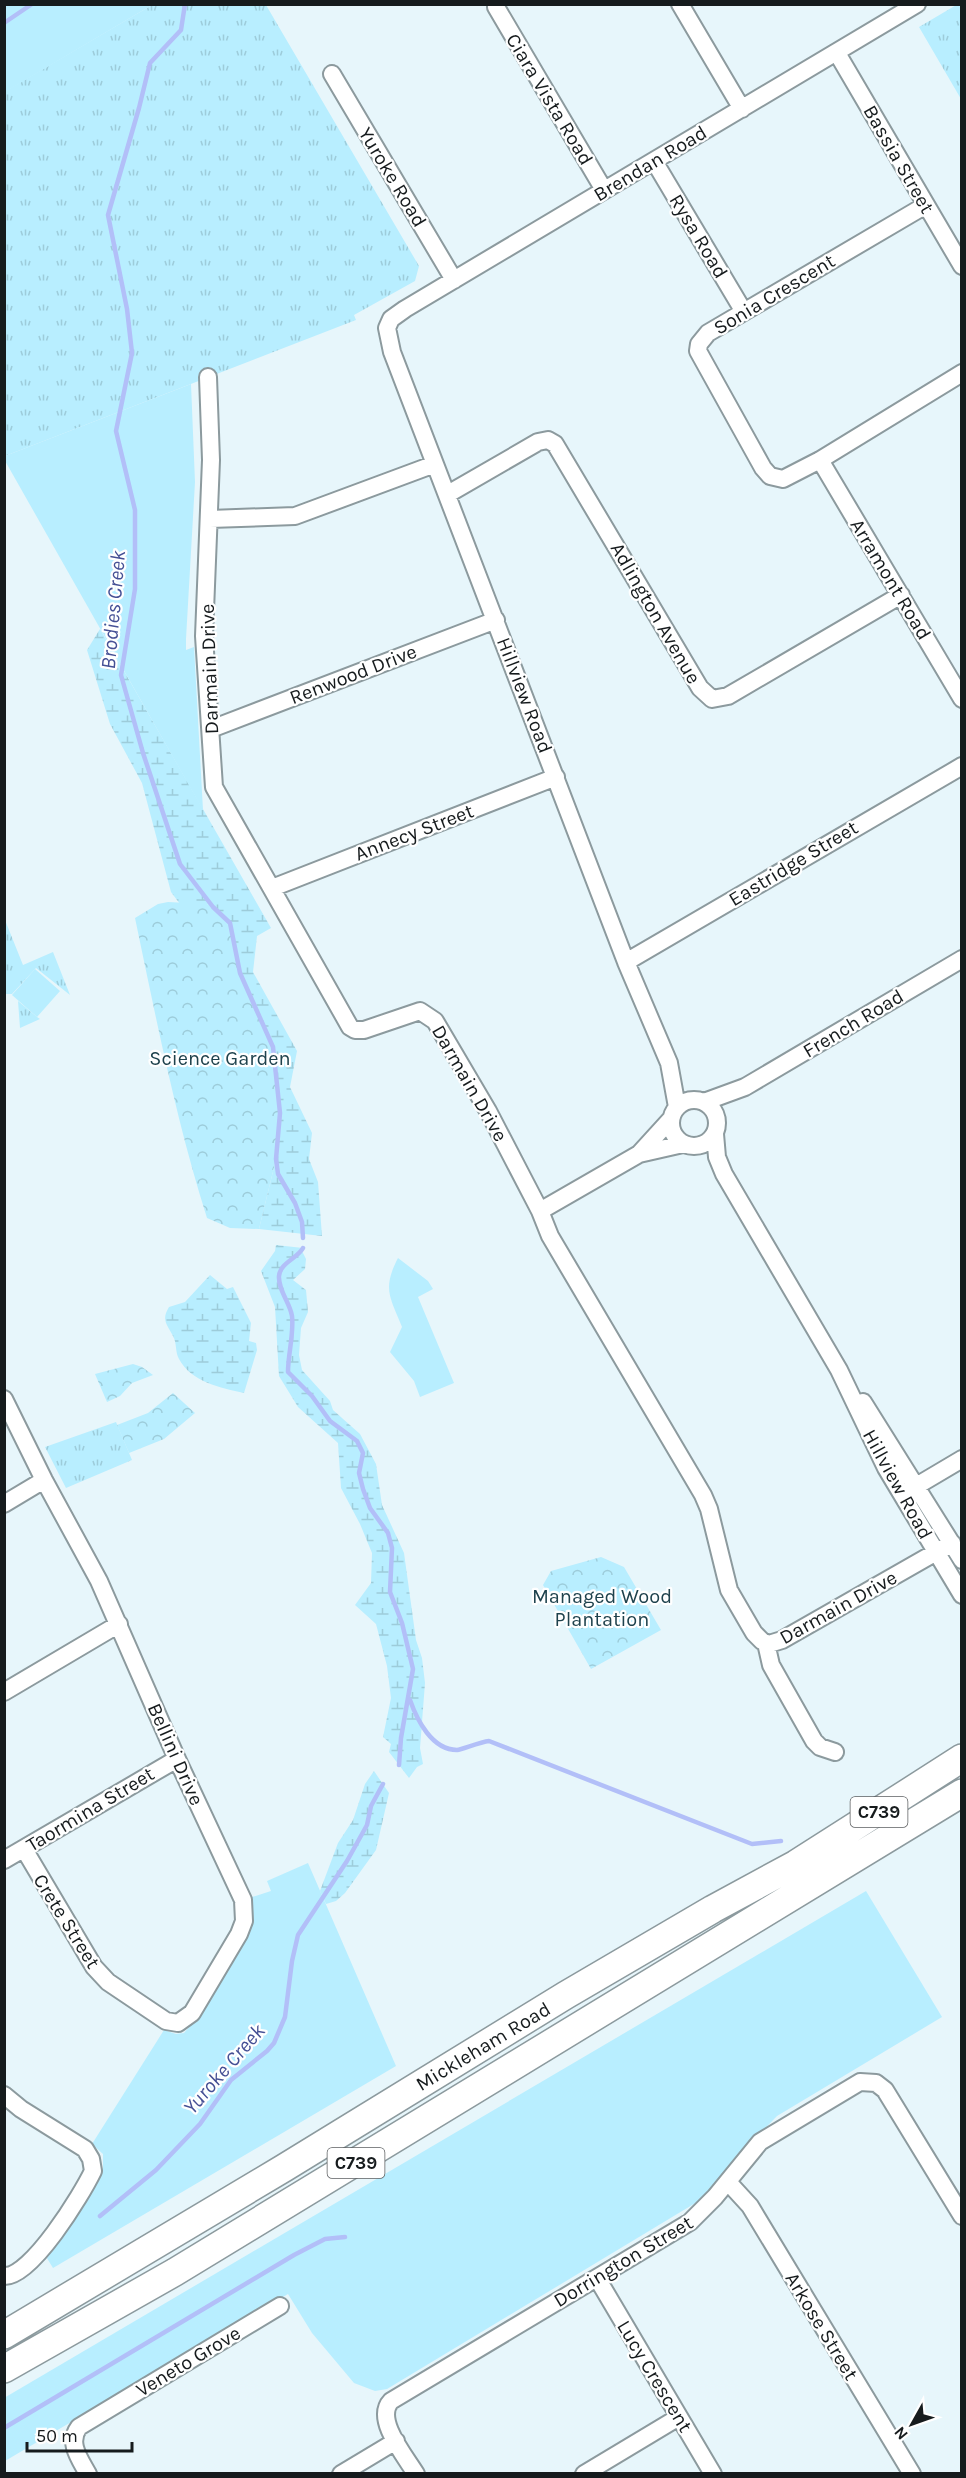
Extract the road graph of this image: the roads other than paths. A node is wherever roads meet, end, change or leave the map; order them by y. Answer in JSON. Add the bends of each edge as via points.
{"nodes":[{"id":1,"x":680,"y":4,"type":"edge"},
{"id":2,"x":917,"y":4,"type":"edge"},
{"id":3,"x":496,"y":7,"type":"dead end"},
{"id":4,"x":837,"y":53,"type":"junction"},
{"id":5,"x":332,"y":74,"type":"dead end"},
{"id":6,"x":742,"y":109,"type":"junction"},
{"id":7,"x":654,"y":161,"type":"junction"},
{"id":8,"x":604,"y":190,"type":"junction"},
{"id":9,"x":926,"y":205,"type":"junction"},
{"id":10,"x":962,"y":266,"type":"edge"},
{"id":11,"x":454,"y":280,"type":"junction"},
{"id":12,"x":744,"y":312,"type":"junction"},
{"id":13,"x":387,"y":325,"type":"joint"},
{"id":14,"x":208,"y":377,"type":"dead end"},
{"id":15,"x":960,"y":377,"type":"edge"},
{"id":16,"x":820,"y":460,"type":"junction"},
{"id":17,"x":435,"y":464,"type":"junction"},
{"id":18,"x":448,"y":494,"type":"junction"},
{"id":19,"x":210,"y":519,"type":"junction"},
{"id":20,"x":901,"y":595,"type":"junction"},
{"id":21,"x":496,"y":620,"type":"junction"},
{"id":22,"x":962,"y":699,"type":"edge"},
{"id":23,"x":211,"y":729,"type":"junction"},
{"id":24,"x":962,"y":766,"type":"edge"},
{"id":25,"x":556,"y":777,"type":"junction"},
{"id":26,"x":272,"y":888,"type":"junction"},
{"id":27,"x":962,"y":959,"type":"edge"},
{"id":28,"x":626,"y":962,"type":"junction"},
{"id":29,"x":669,"y":1063,"type":"junction"},
{"id":30,"x":745,"y":1088,"type":"junction"},
{"id":31,"x":700,"y":1101,"type":"junction"},
{"id":32,"x":674,"y":1114,"type":"junction"},
{"id":33,"x":716,"y":1130,"type":"junction"},
{"id":34,"x":690,"y":1145,"type":"junction"},
{"id":35,"x":639,"y":1154,"type":"junction"},
{"id":36,"x":724,"y":1174,"type":"junction"},
{"id":37,"x":540,"y":1211,"type":"junction"},
{"id":38,"x":839,"y":1370,"type":"junction"},
{"id":39,"x":4,"y":1399,"type":"edge"},
{"id":40,"x":962,"y":1459,"type":"edge"},
{"id":41,"x":44,"y":1480,"type":"junction"},
{"id":42,"x":917,"y":1486,"type":"junction"},
{"id":43,"x":902,"y":1495,"type":"junction"},
{"id":44,"x":4,"y":1504,"type":"edge"},
{"id":45,"x":951,"y":1543,"type":"junction"},
{"id":46,"x":936,"y":1552,"type":"junction"},
{"id":47,"x":962,"y":1560,"type":"edge"},
{"id":48,"x":962,"y":1595,"type":"edge"},
{"id":49,"x":119,"y":1624,"type":"junction"},
{"id":50,"x":766,"y":1643,"type":"junction"},
{"id":51,"x":4,"y":1692,"type":"edge"},
{"id":52,"x":835,"y":1752,"type":"dead end"},
{"id":53,"x":961,"y":1758,"type":"edge"},
{"id":54,"x":177,"y":1759,"type":"junction"},
{"id":55,"x":962,"y":1793,"type":"edge"},
{"id":56,"x":24,"y":1849,"type":"junction"},
{"id":57,"x":4,"y":1860,"type":"edge"},
{"id":58,"x":178,"y":2023,"type":"joint"},
{"id":59,"x":4,"y":2096,"type":"edge"},
{"id":60,"x":728,"y":2182,"type":"junction"},
{"id":61,"x":959,"y":2208,"type":"edge"},
{"id":62,"x":4,"y":2276,"type":"edge"},
{"id":63,"x":597,"y":2278,"type":"junction"},
{"id":64,"x":280,"y":2306,"type":"dead end"},
{"id":65,"x":4,"y":2335,"type":"edge"},
{"id":66,"x":4,"y":2369,"type":"edge"},
{"id":67,"x":679,"y":2417,"type":"junction"},
{"id":68,"x":396,"y":2441,"type":"junction"},
{"id":69,"x":88,"y":2474,"type":"edge"},
{"id":70,"x":341,"y":2474,"type":"edge"},
{"id":71,"x":416,"y":2474,"type":"edge"},
{"id":72,"x":584,"y":2474,"type":"edge"},
{"id":73,"x":713,"y":2474,"type":"edge"},
{"id":74,"x":912,"y":2474,"type":"edge"}],
"edges":[{"from":1,"to":6,"type":"street"},
{"from":2,"to":4,"type":"street","name":"Brendan Road"},
{"from":3,"to":8,"type":"street","name":"Ciara Vista Road"},
{"from":4,"to":6,"type":"street","name":"Brendan Road"},
{"from":4,"to":9,"type":"street","name":"Bassia Street"},
{"from":5,"to":11,"type":"street","name":"Yuroke Road"},
{"from":6,"to":7,"type":"street","name":"Brendan Road"},
{"from":7,"to":8,"type":"street","name":"Brendan Road"},
{"from":7,"to":12,"type":"street","name":"Rysa Road"},
{"from":8,"to":11,"type":"street","name":"Brendan Road"},
{"from":9,"to":10,"type":"street","name":"Bassia Street"},
{"from":9,"to":12,"type":"street","name":"Sonia Crescent"},
{"from":11,"to":13,"type":"street","name":"Brendan Road"},
{"from":12,"to":16,"type":"street","name":"Sonia Crescent","via":[[704,338],[699,344],[701,359],[770,476],[791,477]]},
{"from":13,"to":17,"type":"street","name":"Hillview Road","via":[[389,342]]},
{"from":14,"to":19,"type":"street","name":"Darmain Drive"},
{"from":15,"to":16,"type":"street","name":"Sonia Crescent"},
{"from":16,"to":20,"type":"street","name":"Arramont Road"},
{"from":17,"to":18,"type":"street","name":"Hillview Road"},
{"from":17,"to":19,"type":"street","via":[[295,516]]},
{"from":18,"to":20,"type":"street","name":"Adlington Avenue","via":[[538,442],[548,440],[555,444],[700,688],[712,699],[728,696]]},
{"from":18,"to":21,"type":"street","name":"Hillview Road"},
{"from":19,"to":23,"type":"street","name":"Darmain Drive","via":[[204,636]]},
{"from":20,"to":22,"type":"street","name":"Arramont Road"},
{"from":21,"to":23,"type":"street","name":"Renwood Drive"},
{"from":21,"to":25,"type":"street","name":"Hillview Road"},
{"from":23,"to":26,"type":"street","name":"Darmain Drive","via":[[214,787]]},
{"from":24,"to":28,"type":"street","name":"Eastridge Street"},
{"from":25,"to":26,"type":"street","name":"Annecy Street"},
{"from":25,"to":28,"type":"street","name":"Hillview Road"},
{"from":26,"to":37,"type":"street","name":"Darmain Drive","via":[[350,1027],[364,1030],[420,1011],[435,1021]]},
{"from":27,"to":30,"type":"street","name":"French Road"},
{"from":28,"to":29,"type":"street","name":"Hillview Road"},
{"from":29,"to":31,"type":"street","name":"Hillview Road"},
{"from":29,"to":32,"type":"street","name":"Hillview Road"},
{"from":30,"to":31,"type":"street","name":"French Road"},
{"from":30,"to":33,"type":"street","name":"French Road","via":[[727,1108]]},
{"from":31,"to":32,"type":"street","via":[[682,1102]]},
{"from":31,"to":33,"type":"street","via":[[714,1112]]},
{"from":32,"to":34,"type":"street","via":[[673,1134]]},
{"from":32,"to":35,"type":"street"},
{"from":33,"to":34,"type":"street","via":[[704,1144]]},
{"from":33,"to":36,"type":"street","name":"Hillview Road","via":[[717,1157]]},
{"from":34,"to":35,"type":"street"},
{"from":34,"to":36,"type":"street","name":"Hillview Road"},
{"from":35,"to":37,"type":"street"},
{"from":36,"to":38,"type":"street","name":"Hillview Road"},
{"from":37,"to":50,"type":"street","name":"Darmain Drive","via":[[550,1236],[703,1496],[729,1590],[754,1633]]},
{"from":38,"to":42,"type":"street","name":"Hillview Road"},
{"from":38,"to":43,"type":"street","name":"Hillview Road"},
{"from":39,"to":41,"type":"street","name":"Bellini Drive"},
{"from":40,"to":42,"type":"street"},
{"from":41,"to":44,"type":"street"},
{"from":41,"to":49,"type":"street","name":"Bellini Drive","via":[[87,1555]]},
{"from":42,"to":43,"type":"street"},
{"from":42,"to":45,"type":"street","name":"Hillview Road"},
{"from":43,"to":46,"type":"street","name":"Hillview Road"},
{"from":45,"to":46,"type":"street","name":"Darmain Drive"},
{"from":45,"to":47,"type":"street","name":"Hillview Road"},
{"from":46,"to":48,"type":"street","name":"Hillview Road"},
{"from":46,"to":50,"type":"street","name":"Darmain Drive","via":[[782,1640]]},
{"from":49,"to":51,"type":"street"},
{"from":49,"to":54,"type":"street","name":"Bellini Drive"},
{"from":50,"to":52,"type":"street","via":[[771,1665],[814,1741]]},
{"from":53,"to":65,"type":"main road","name":"Mickleham Road","number":"C739","via":[[796,1864],[566,1995]]},
{"from":54,"to":56,"type":"street","name":"Taormina Street"},
{"from":54,"to":58,"type":"street","name":"Bellini Drive","via":[[241,1891],[244,1910],[244,1921],[232,1948],[192,2013]]},
{"from":55,"to":66,"type":"main road","name":"Mickleham Road","number":"C739","via":[[185,2266]]},
{"from":56,"to":57,"type":"street","name":"Taormina Street"},
{"from":56,"to":58,"type":"street","name":"Crete Street","via":[[84,1953],[104,1978],[166,2021]]},
{"from":59,"to":62,"type":"street","via":[[85,2150],[93,2165],[90,2176],[40,2251],[17,2274]]},
{"from":60,"to":61,"type":"street","name":"Dorrington Street","via":[[760,2142],[860,2082],[876,2083],[885,2090]]},
{"from":60,"to":63,"type":"street","name":"Dorrington Street","via":[[690,2222]]},
{"from":60,"to":74,"type":"street","name":"Arkose Street","via":[[750,2206]]},
{"from":63,"to":67,"type":"street","name":"Lucy Crescent"},
{"from":63,"to":68,"type":"street","name":"Dorrington Street","via":[[388,2404],[384,2415]]},
{"from":64,"to":69,"type":"street","name":"Veneto Grove","via":[[79,2427],[74,2444]]},
{"from":67,"to":72,"type":"street"},
{"from":67,"to":73,"type":"street","name":"Lucy Crescent"},
{"from":68,"to":70,"type":"street"},
{"from":68,"to":71,"type":"street"}]}
